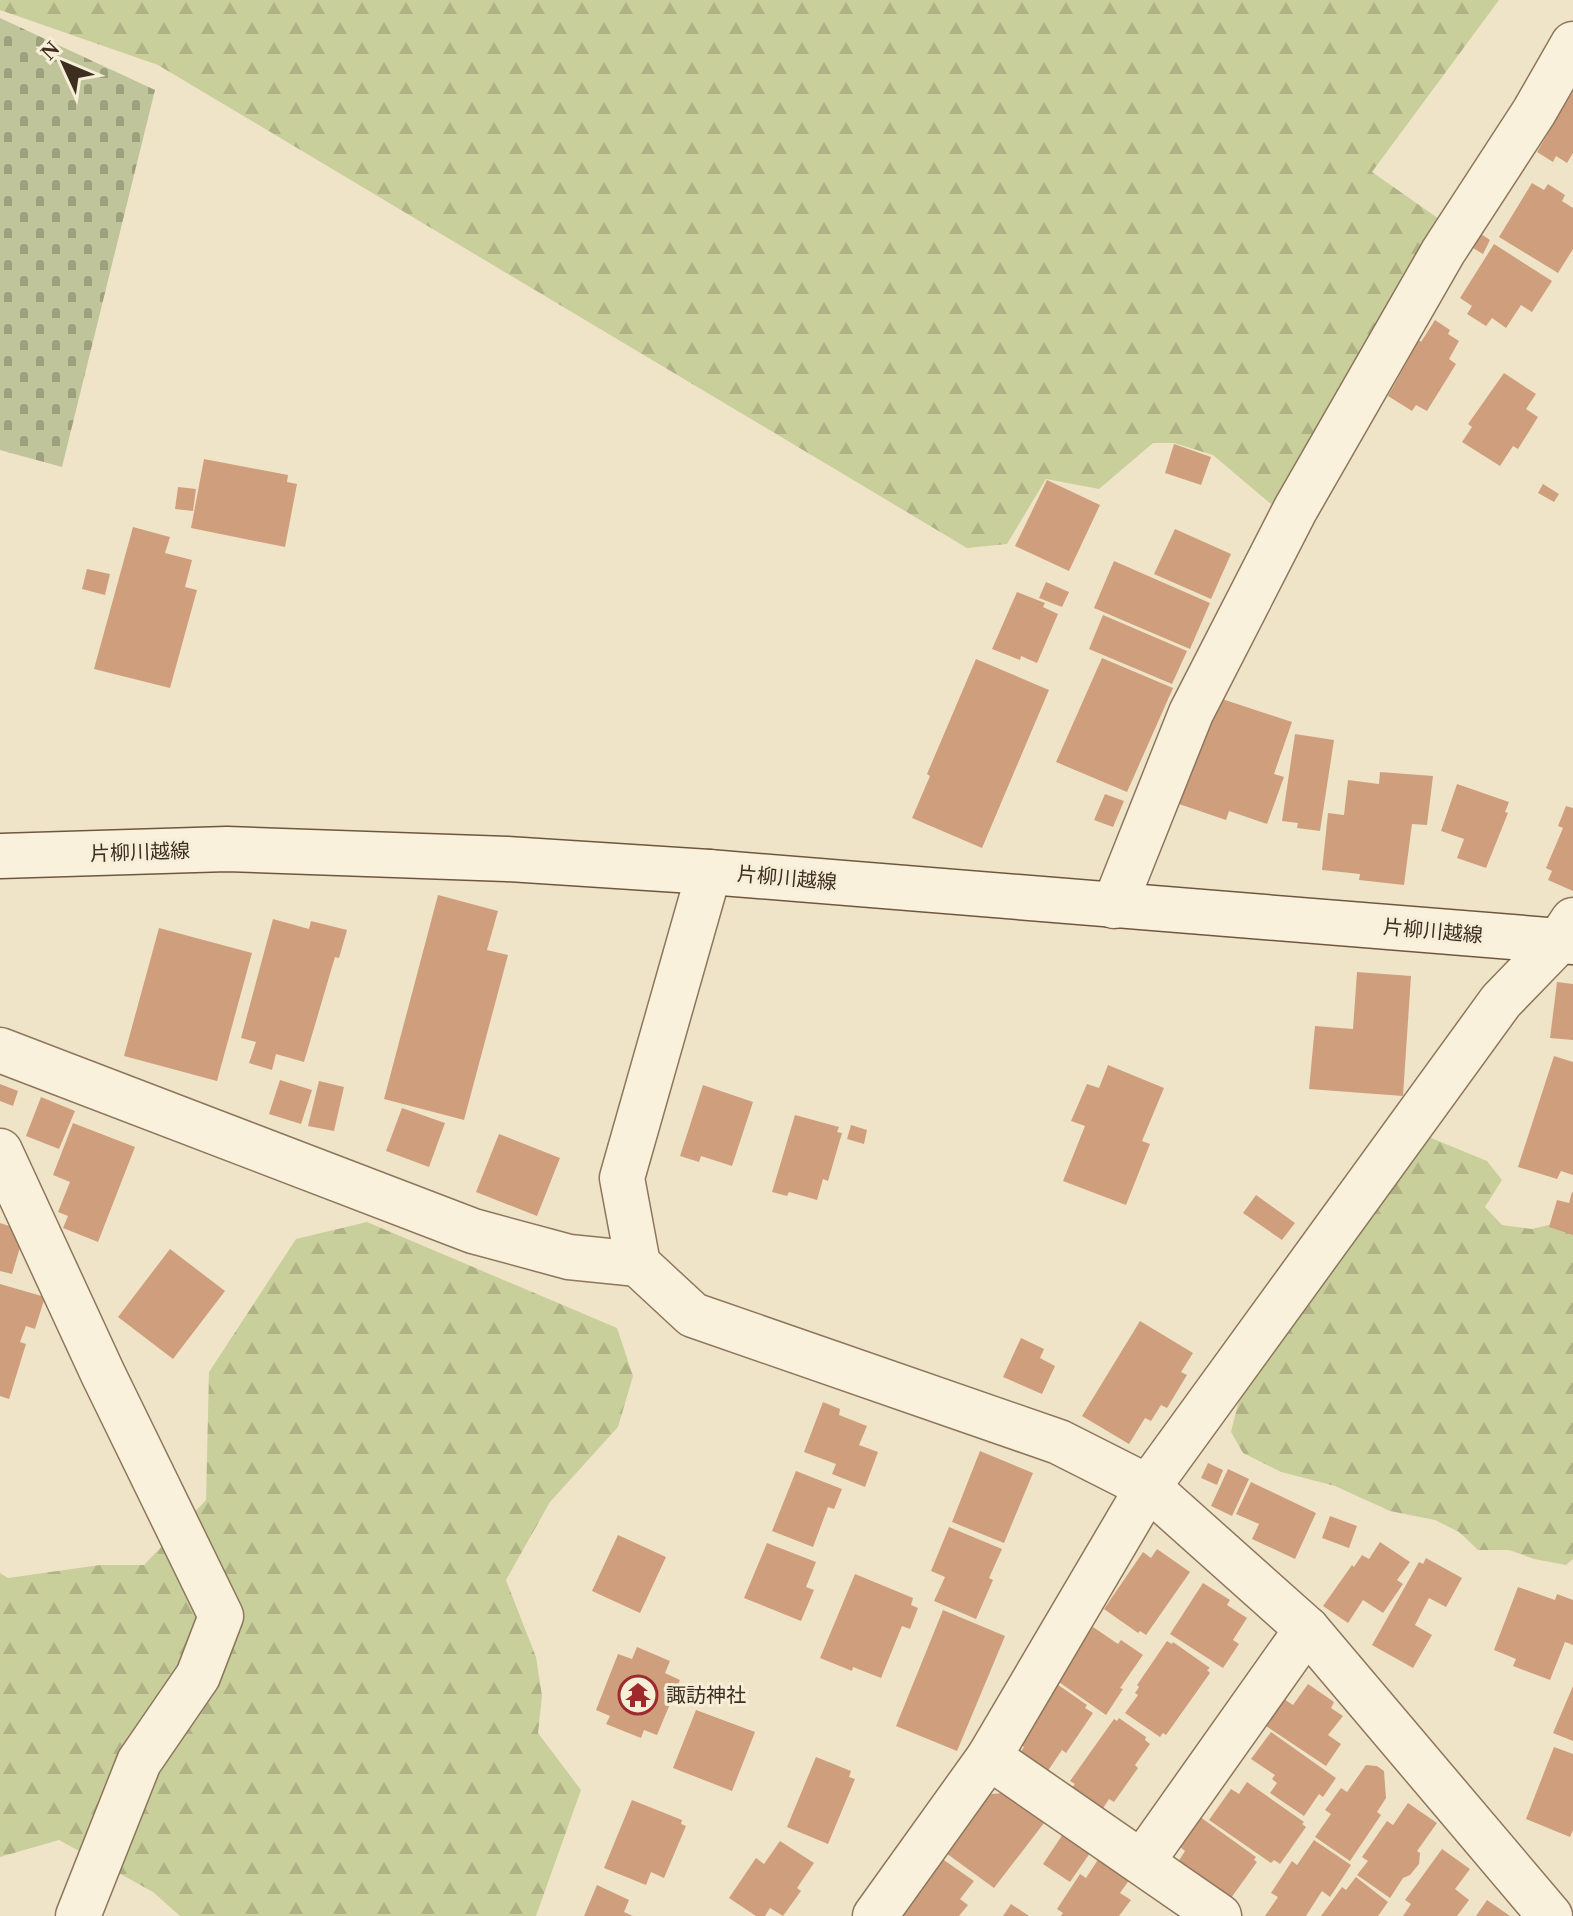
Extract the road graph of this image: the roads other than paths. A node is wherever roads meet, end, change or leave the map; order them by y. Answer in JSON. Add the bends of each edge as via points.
{"nodes":[{"id":1,"x":1573,"y":44,"type":"edge"},
{"id":2,"x":0,"y":856,"type":"edge"},
{"id":3,"x":709,"y":872,"type":"junction"},
{"id":4,"x":1114,"y":906,"type":"junction"},
{"id":5,"x":1568,"y":935,"type":"edge"},
{"id":6,"x":0,"y":1050,"type":"edge"},
{"id":7,"x":0,"y":1151,"type":"edge"},
{"id":8,"x":638,"y":1264,"type":"junction"},
{"id":9,"x":1148,"y":1487,"type":"junction"},
{"id":10,"x":1307,"y":1629,"type":"junction"},
{"id":11,"x":989,"y":1757,"type":"junction"},
{"id":12,"x":1142,"y":1862,"type":"junction"},
{"id":13,"x":1573,"y":1908,"type":"edge"},
{"id":14,"x":78,"y":1916,"type":"edge"},
{"id":15,"x":875,"y":1916,"type":"edge"},
{"id":16,"x":1219,"y":1916,"type":"edge"},
{"id":17,"x":1550,"y":1916,"type":"edge"},
{"id":18,"x":1569,"y":1916,"type":"edge"}],
"edges":[{"from":1,"to":4,"type":"street","via":[[1443,252],[1295,510],[1191,713]]},
{"from":2,"to":3,"type":"street","name":"片柳川越線","via":[[227,849]]},
{"from":3,"to":4,"type":"street","name":"片柳川越線"},
{"from":3,"to":8,"type":"street","via":[[622,1178]]},
{"from":4,"to":5,"type":"street","name":"片柳川越線"},
{"from":5,"to":9,"type":"street","via":[[1501,1001]]},
{"from":6,"to":8,"type":"street","via":[[473,1231],[569,1257]]},
{"from":7,"to":14,"type":"street","via":[[221,1616],[198,1676],[139,1762]]},
{"from":8,"to":9,"type":"street","via":[[693,1315],[1059,1442]]},
{"from":9,"to":10,"type":"street"},
{"from":9,"to":11,"type":"street"},
{"from":10,"to":12,"type":"street"},
{"from":10,"to":17,"type":"street"},
{"from":11,"to":12,"type":"street"},
{"from":11,"to":15,"type":"street"},
{"from":12,"to":16,"type":"street"},
{"from":13,"to":18,"type":"street"}]}
